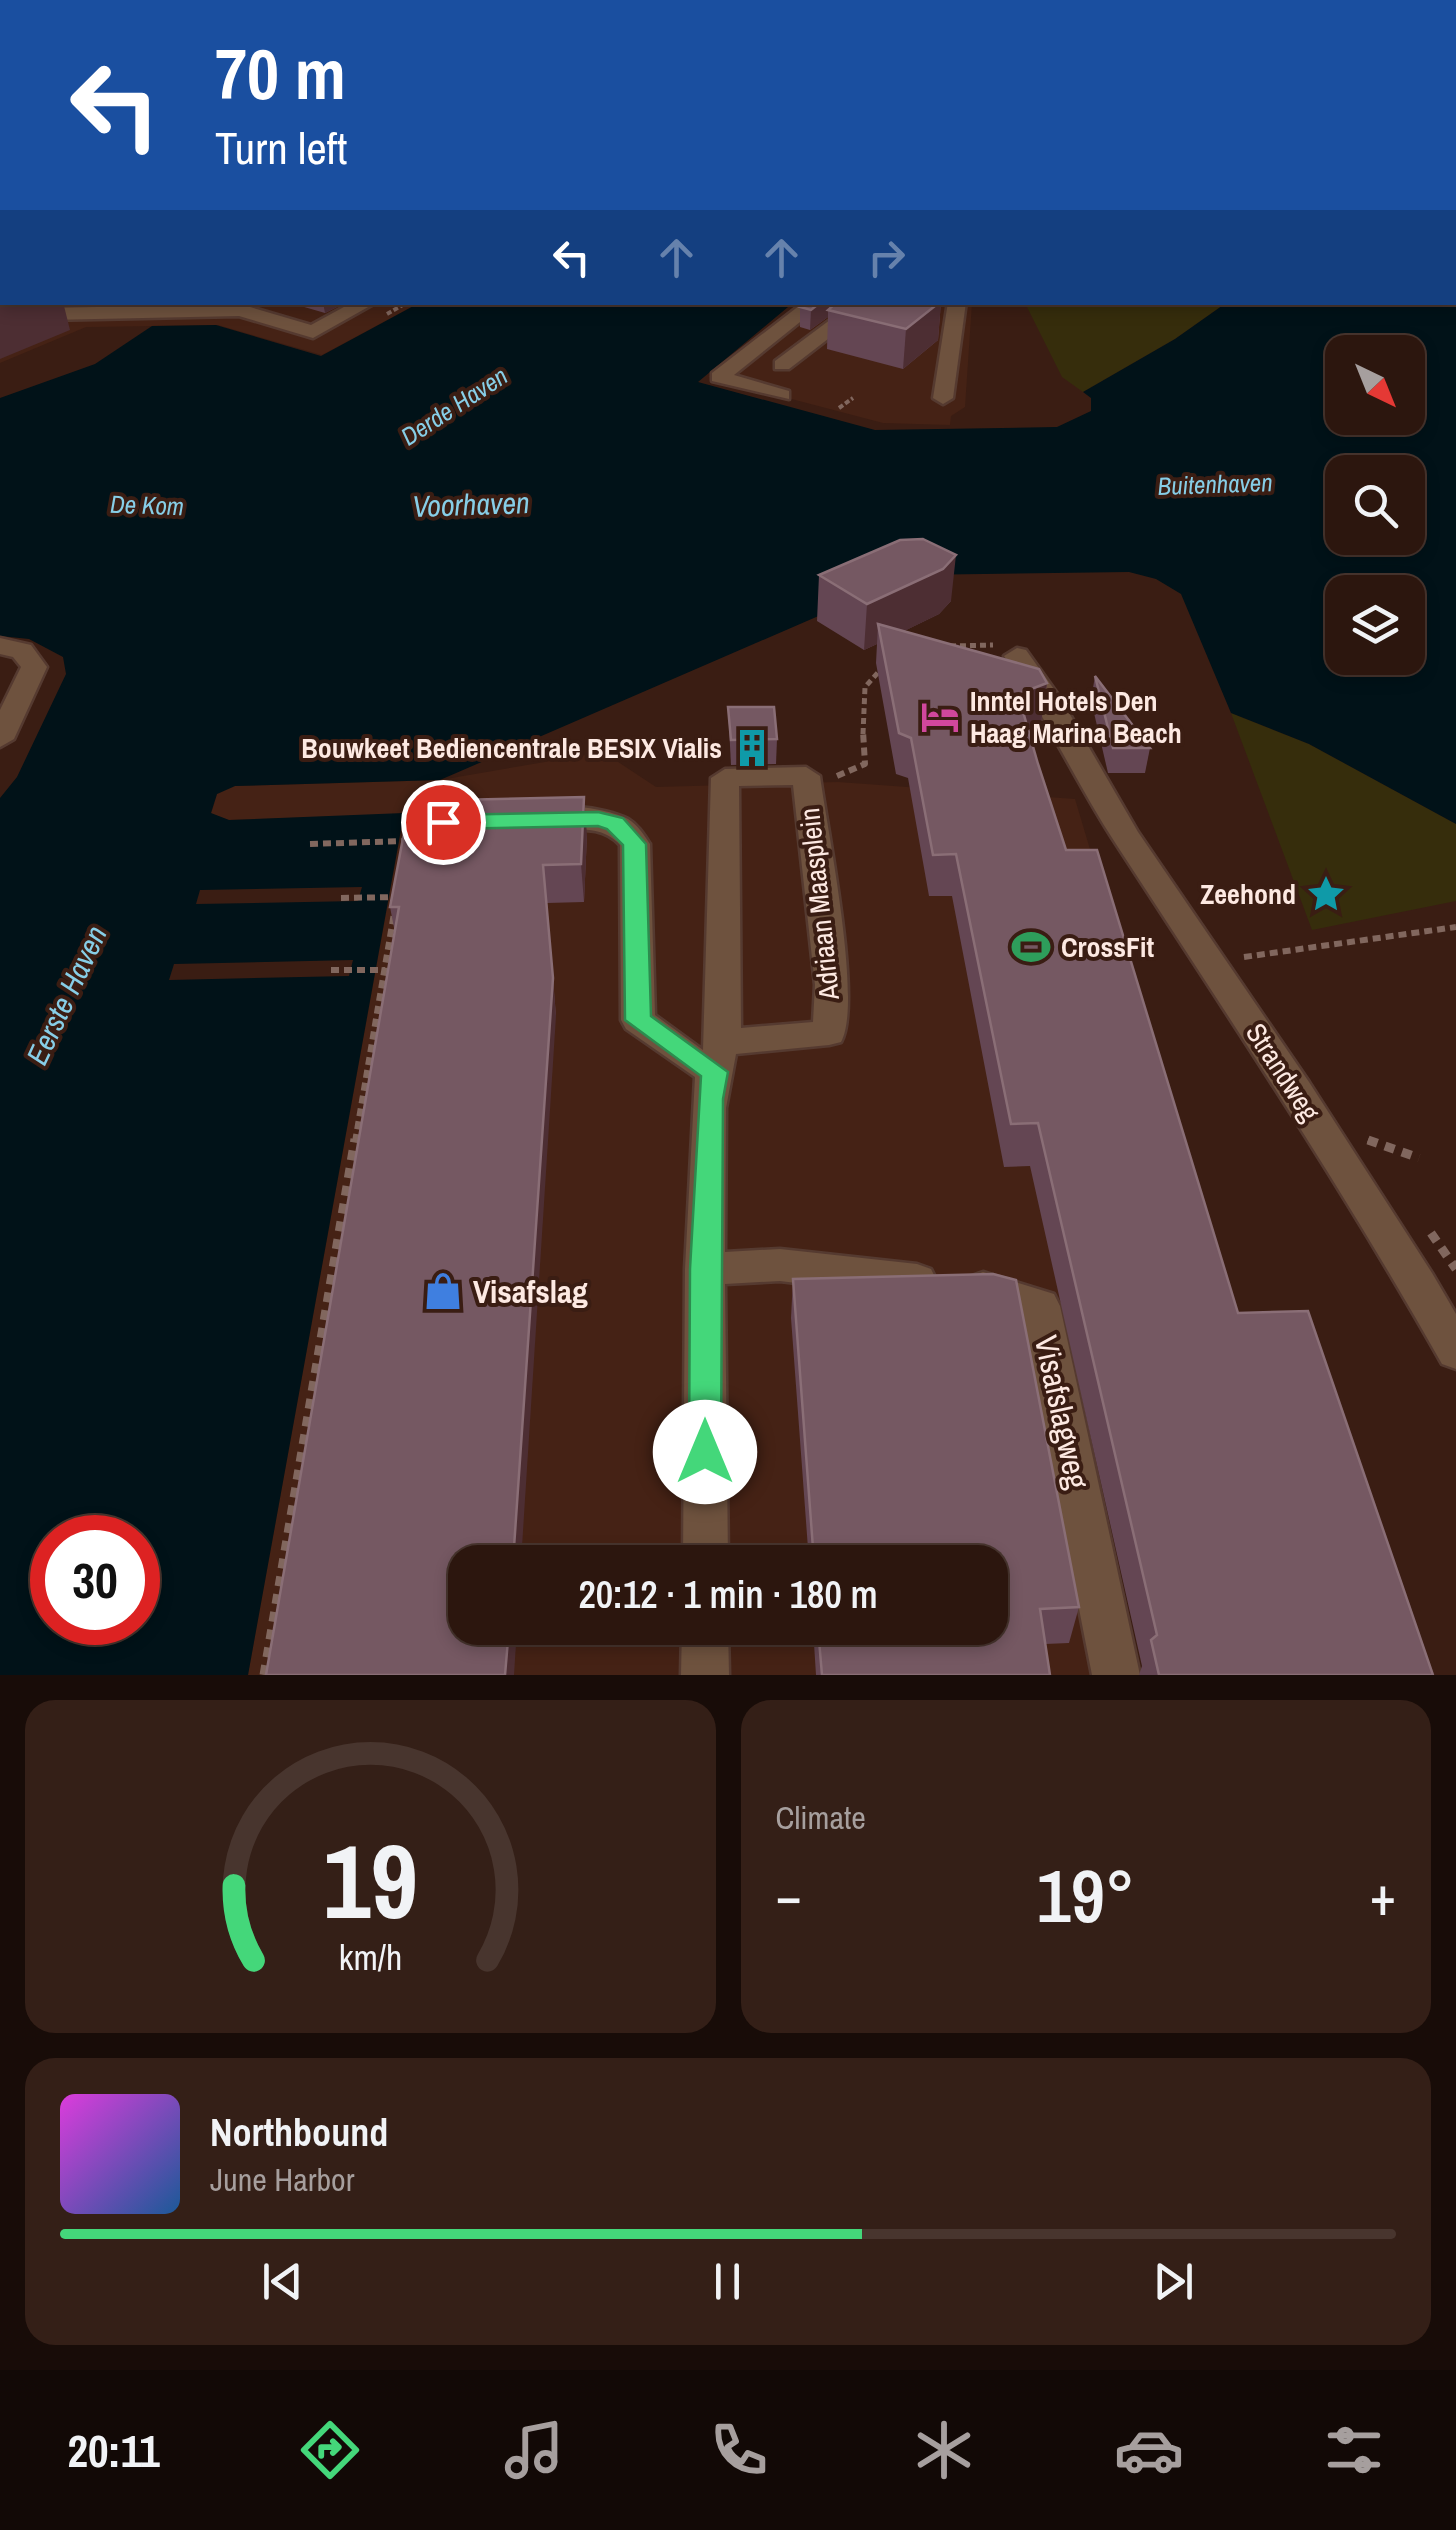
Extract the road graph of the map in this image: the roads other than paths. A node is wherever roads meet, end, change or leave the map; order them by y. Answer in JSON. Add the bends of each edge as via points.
{"nodes":[{"id":1,"x":362,"y":305,"type":"edge"},
{"id":2,"x":812,"y":305,"type":"edge"},
{"id":3,"x":863,"y":305,"type":"edge"},
{"id":4,"x":956,"y":305,"type":"edge"},
{"id":5,"x":0,"y":315,"type":"edge"},
{"id":6,"x":782,"y":365,"type":"dead end"},
{"id":7,"x":782,"y":395,"type":"dead end"},
{"id":8,"x":943,"y":398,"type":"dead end"},
{"id":9,"x":0,"y":646,"type":"edge"},
{"id":10,"x":1017,"y":656,"type":"road end"},
{"id":11,"x":0,"y":738,"type":"edge"},
{"id":12,"x":523,"y":820,"type":"edge"},
{"id":13,"x":720,"y":1057,"type":"junction"},
{"id":14,"x":704,"y":1269,"type":"junction"},
{"id":15,"x":1456,"y":1351,"type":"edge"},
{"id":16,"x":705,"y":1545,"type":"edge"},
{"id":17,"x":705,"y":1645,"type":"edge"},
{"id":18,"x":705,"y":1675,"type":"edge"},
{"id":19,"x":1116,"y":1675,"type":"edge"}],
"edges":[{"from":1,"to":5,"type":"street","via":[[313,332],[240,310]]},
{"from":2,"to":7,"type":"street","via":[[720,377]]},
{"from":3,"to":6,"type":"street"},
{"from":4,"to":8,"type":"street"},
{"from":9,"to":11,"type":"street","via":[[22,651],[34,667]]},
{"from":10,"to":15,"type":"street","name":"Strandweg","via":[[1043,688],[1102,800],[1405,1258]]},
{"from":12,"to":13,"type":"street","via":[[598,819],[628,832],[635,844],[638,1020]]},
{"from":13,"to":13,"type":"street","name":"Adriaan Maasplein","via":[[829,1033],[832,985],[806,776],[724,778]]},
{"from":13,"to":14,"type":"street","via":[[710,1099]]},
{"from":14,"to":16,"type":"street"},
{"from":14,"to":19,"type":"street","name":"Visafslagweg","via":[[780,1265],[992,1290],[1040,1306]]},
{"from":17,"to":18,"type":"street"}]}
